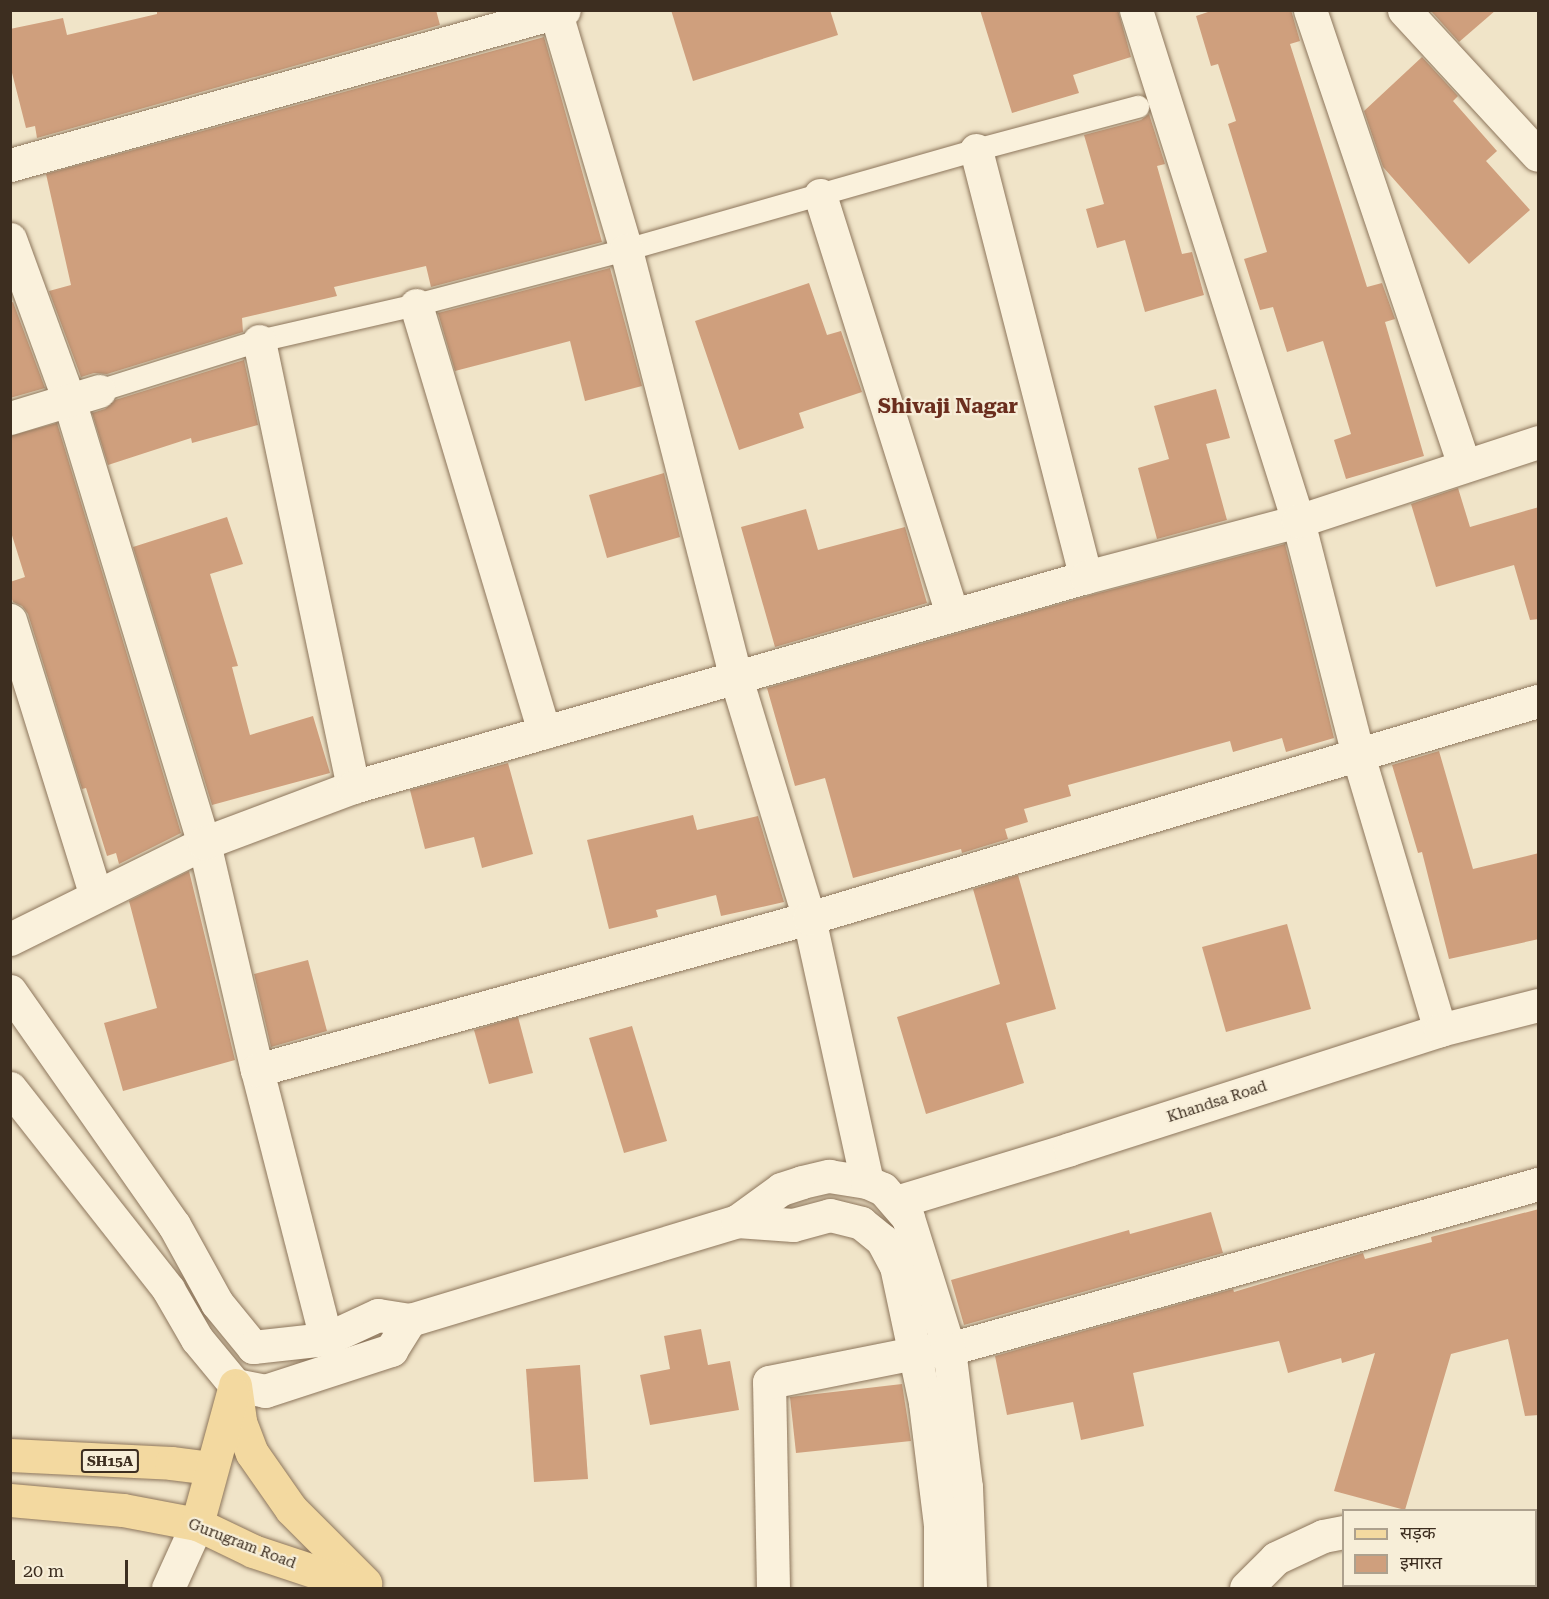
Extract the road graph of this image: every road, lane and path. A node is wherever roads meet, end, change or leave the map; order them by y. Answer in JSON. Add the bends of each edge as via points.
{"nodes":[{"id":1,"x":1136,"y":10,"type":"edge"},
{"id":2,"x":1310,"y":10,"type":"edge"},
{"id":3,"x":1404,"y":10,"type":"edge"},
{"id":4,"x":558,"y":11,"type":"edge"},
{"id":5,"x":1151,"y":104,"type":"junction"},
{"id":6,"x":976,"y":150,"type":"junction"},
{"id":7,"x":1539,"y":155,"type":"edge"},
{"id":8,"x":10,"y":165,"type":"edge"},
{"id":9,"x":820,"y":195,"type":"junction"},
{"id":10,"x":10,"y":238,"type":"edge"},
{"id":11,"x":626,"y":250,"type":"junction"},
{"id":12,"x":416,"y":305,"type":"junction"},
{"id":13,"x":259,"y":341,"type":"junction"},
{"id":14,"x":84,"y":395,"type":"junction"},
{"id":15,"x":10,"y":418,"type":"edge"},
{"id":16,"x":1539,"y":442,"type":"edge"},
{"id":17,"x":1464,"y":466,"type":"junction"},
{"id":18,"x":1298,"y":521,"type":"junction"},
{"id":19,"x":1086,"y":577,"type":"junction"},
{"id":20,"x":952,"y":615,"type":"junction"},
{"id":21,"x":10,"y":620,"type":"edge"},
{"id":22,"x":736,"y":678,"type":"junction"},
{"id":23,"x":1539,"y":701,"type":"edge"},
{"id":24,"x":544,"y":732,"type":"junction"},
{"id":25,"x":1358,"y":755,"type":"junction"},
{"id":26,"x":353,"y":788,"type":"junction"},
{"id":27,"x":204,"y":843,"type":"junction"},
{"id":28,"x":96,"y":896,"type":"junction"},
{"id":29,"x":809,"y":918,"type":"junction"},
{"id":30,"x":10,"y":939,"type":"edge"},
{"id":31,"x":10,"y":991,"type":"edge"},
{"id":32,"x":1539,"y":1005,"type":"edge"},
{"id":33,"x":1440,"y":1030,"type":"junction"},
{"id":34,"x":257,"y":1070,"type":"junction"},
{"id":35,"x":10,"y":1089,"type":"edge"},
{"id":36,"x":867,"y":1182,"type":"junction"},
{"id":37,"x":1539,"y":1184,"type":"edge"},
{"id":38,"x":896,"y":1202,"type":"junction"},
{"id":39,"x":737,"y":1221,"type":"junction"},
{"id":40,"x":410,"y":1320,"type":"junction"},
{"id":41,"x":326,"y":1339,"type":"junction"},
{"id":42,"x":949,"y":1349,"type":"junction"},
{"id":43,"x":914,"y":1353,"type":"junction"},
{"id":44,"x":235,"y":1385,"type":"junction"},
{"id":45,"x":10,"y":1455,"type":"edge"},
{"id":46,"x":210,"y":1468,"type":"junction"},
{"id":47,"x":10,"y":1500,"type":"edge"},
{"id":48,"x":197,"y":1524,"type":"junction"},
{"id":49,"x":1342,"y":1532,"type":"edge"},
{"id":50,"x":168,"y":1588,"type":"edge"},
{"id":51,"x":364,"y":1588,"type":"edge"},
{"id":52,"x":371,"y":1588,"type":"edge"},
{"id":53,"x":773,"y":1588,"type":"edge"},
{"id":54,"x":940,"y":1588,"type":"edge"},
{"id":55,"x":970,"y":1588,"type":"edge"},
{"id":56,"x":1246,"y":1588,"type":"edge"}],
"edges":[{"from":1,"to":5,"type":"street"},
{"from":2,"to":17,"type":"street"},
{"from":3,"to":7,"type":"street"},
{"from":4,"to":8,"type":"street"},
{"from":4,"to":11,"type":"street"},
{"from":5,"to":6,"type":"lane"},
{"from":5,"to":18,"type":"street"},
{"from":6,"to":9,"type":"lane"},
{"from":6,"to":19,"type":"street"},
{"from":9,"to":11,"type":"lane"},
{"from":9,"to":20,"type":"street"},
{"from":10,"to":14,"type":"street"},
{"from":11,"to":12,"type":"lane"},
{"from":11,"to":22,"type":"street"},
{"from":12,"to":13,"type":"lane"},
{"from":12,"to":24,"type":"street"},
{"from":13,"to":14,"type":"lane"},
{"from":13,"to":26,"type":"street"},
{"from":14,"to":15,"type":"street"},
{"from":14,"to":27,"type":"street"},
{"from":16,"to":17,"type":"street"},
{"from":17,"to":18,"type":"street"},
{"from":18,"to":19,"type":"street"},
{"from":18,"to":25,"type":"street"},
{"from":19,"to":20,"type":"street"},
{"from":20,"to":22,"type":"street"},
{"from":21,"to":28,"type":"street"},
{"from":22,"to":24,"type":"street"},
{"from":22,"to":29,"type":"street"},
{"from":23,"to":25,"type":"street"},
{"from":24,"to":26,"type":"street"},
{"from":25,"to":29,"type":"street"},
{"from":25,"to":33,"type":"street"},
{"from":26,"to":27,"type":"street"},
{"from":27,"to":28,"type":"street"},
{"from":27,"to":34,"type":"street"},
{"from":28,"to":30,"type":"street"},
{"from":29,"to":34,"type":"street"},
{"from":29,"to":36,"type":"street"},
{"from":31,"to":41,"type":"street","via":[[174,1225],[217,1303],[253,1347]]},
{"from":32,"to":33,"type":"street","name":"Khandsa Road"},
{"from":33,"to":38,"type":"street","name":"Khandsa Road"},
{"from":34,"to":41,"type":"street"},
{"from":35,"to":44,"type":"street","via":[[168,1289],[197,1339]]},
{"from":36,"to":38,"type":"street","via":[[883,1189]]},
{"from":36,"to":39,"type":"street","via":[[829,1176],[781,1188]]},
{"from":37,"to":42,"type":"street"},
{"from":38,"to":42,"type":"street","via":[[908,1218]]},
{"from":39,"to":40,"type":"street"},
{"from":39,"to":43,"type":"street","via":[[793,1225],[830,1215],[861,1223],[882,1240],[896,1266]]},
{"from":40,"to":41,"type":"street","via":[[378,1315]]},
{"from":40,"to":44,"type":"street","via":[[391,1350],[265,1391]]},
{"from":42,"to":43,"type":"street"},
{"from":42,"to":55,"type":"street","via":[[966,1487]]},
{"from":43,"to":53,"type":"street","via":[[769,1383]]},
{"from":43,"to":54,"type":"street","via":[[925,1403],[940,1525]]},
{"from":44,"to":46,"type":"main road"},
{"from":44,"to":52,"type":"main road","via":[[240,1422],[252,1453],[291,1509]]},
{"from":45,"to":46,"type":"main road","number":"SH15A"},
{"from":46,"to":48,"type":"main road"},
{"from":47,"to":48,"type":"main road","name":"Gurugram Road","via":[[123,1510]]},
{"from":48,"to":50,"type":"street"},
{"from":48,"to":51,"type":"main road","name":"Gurugram Road","via":[[253,1551]]},
{"from":49,"to":56,"type":"street","via":[[1323,1536],[1276,1558]]}]}
